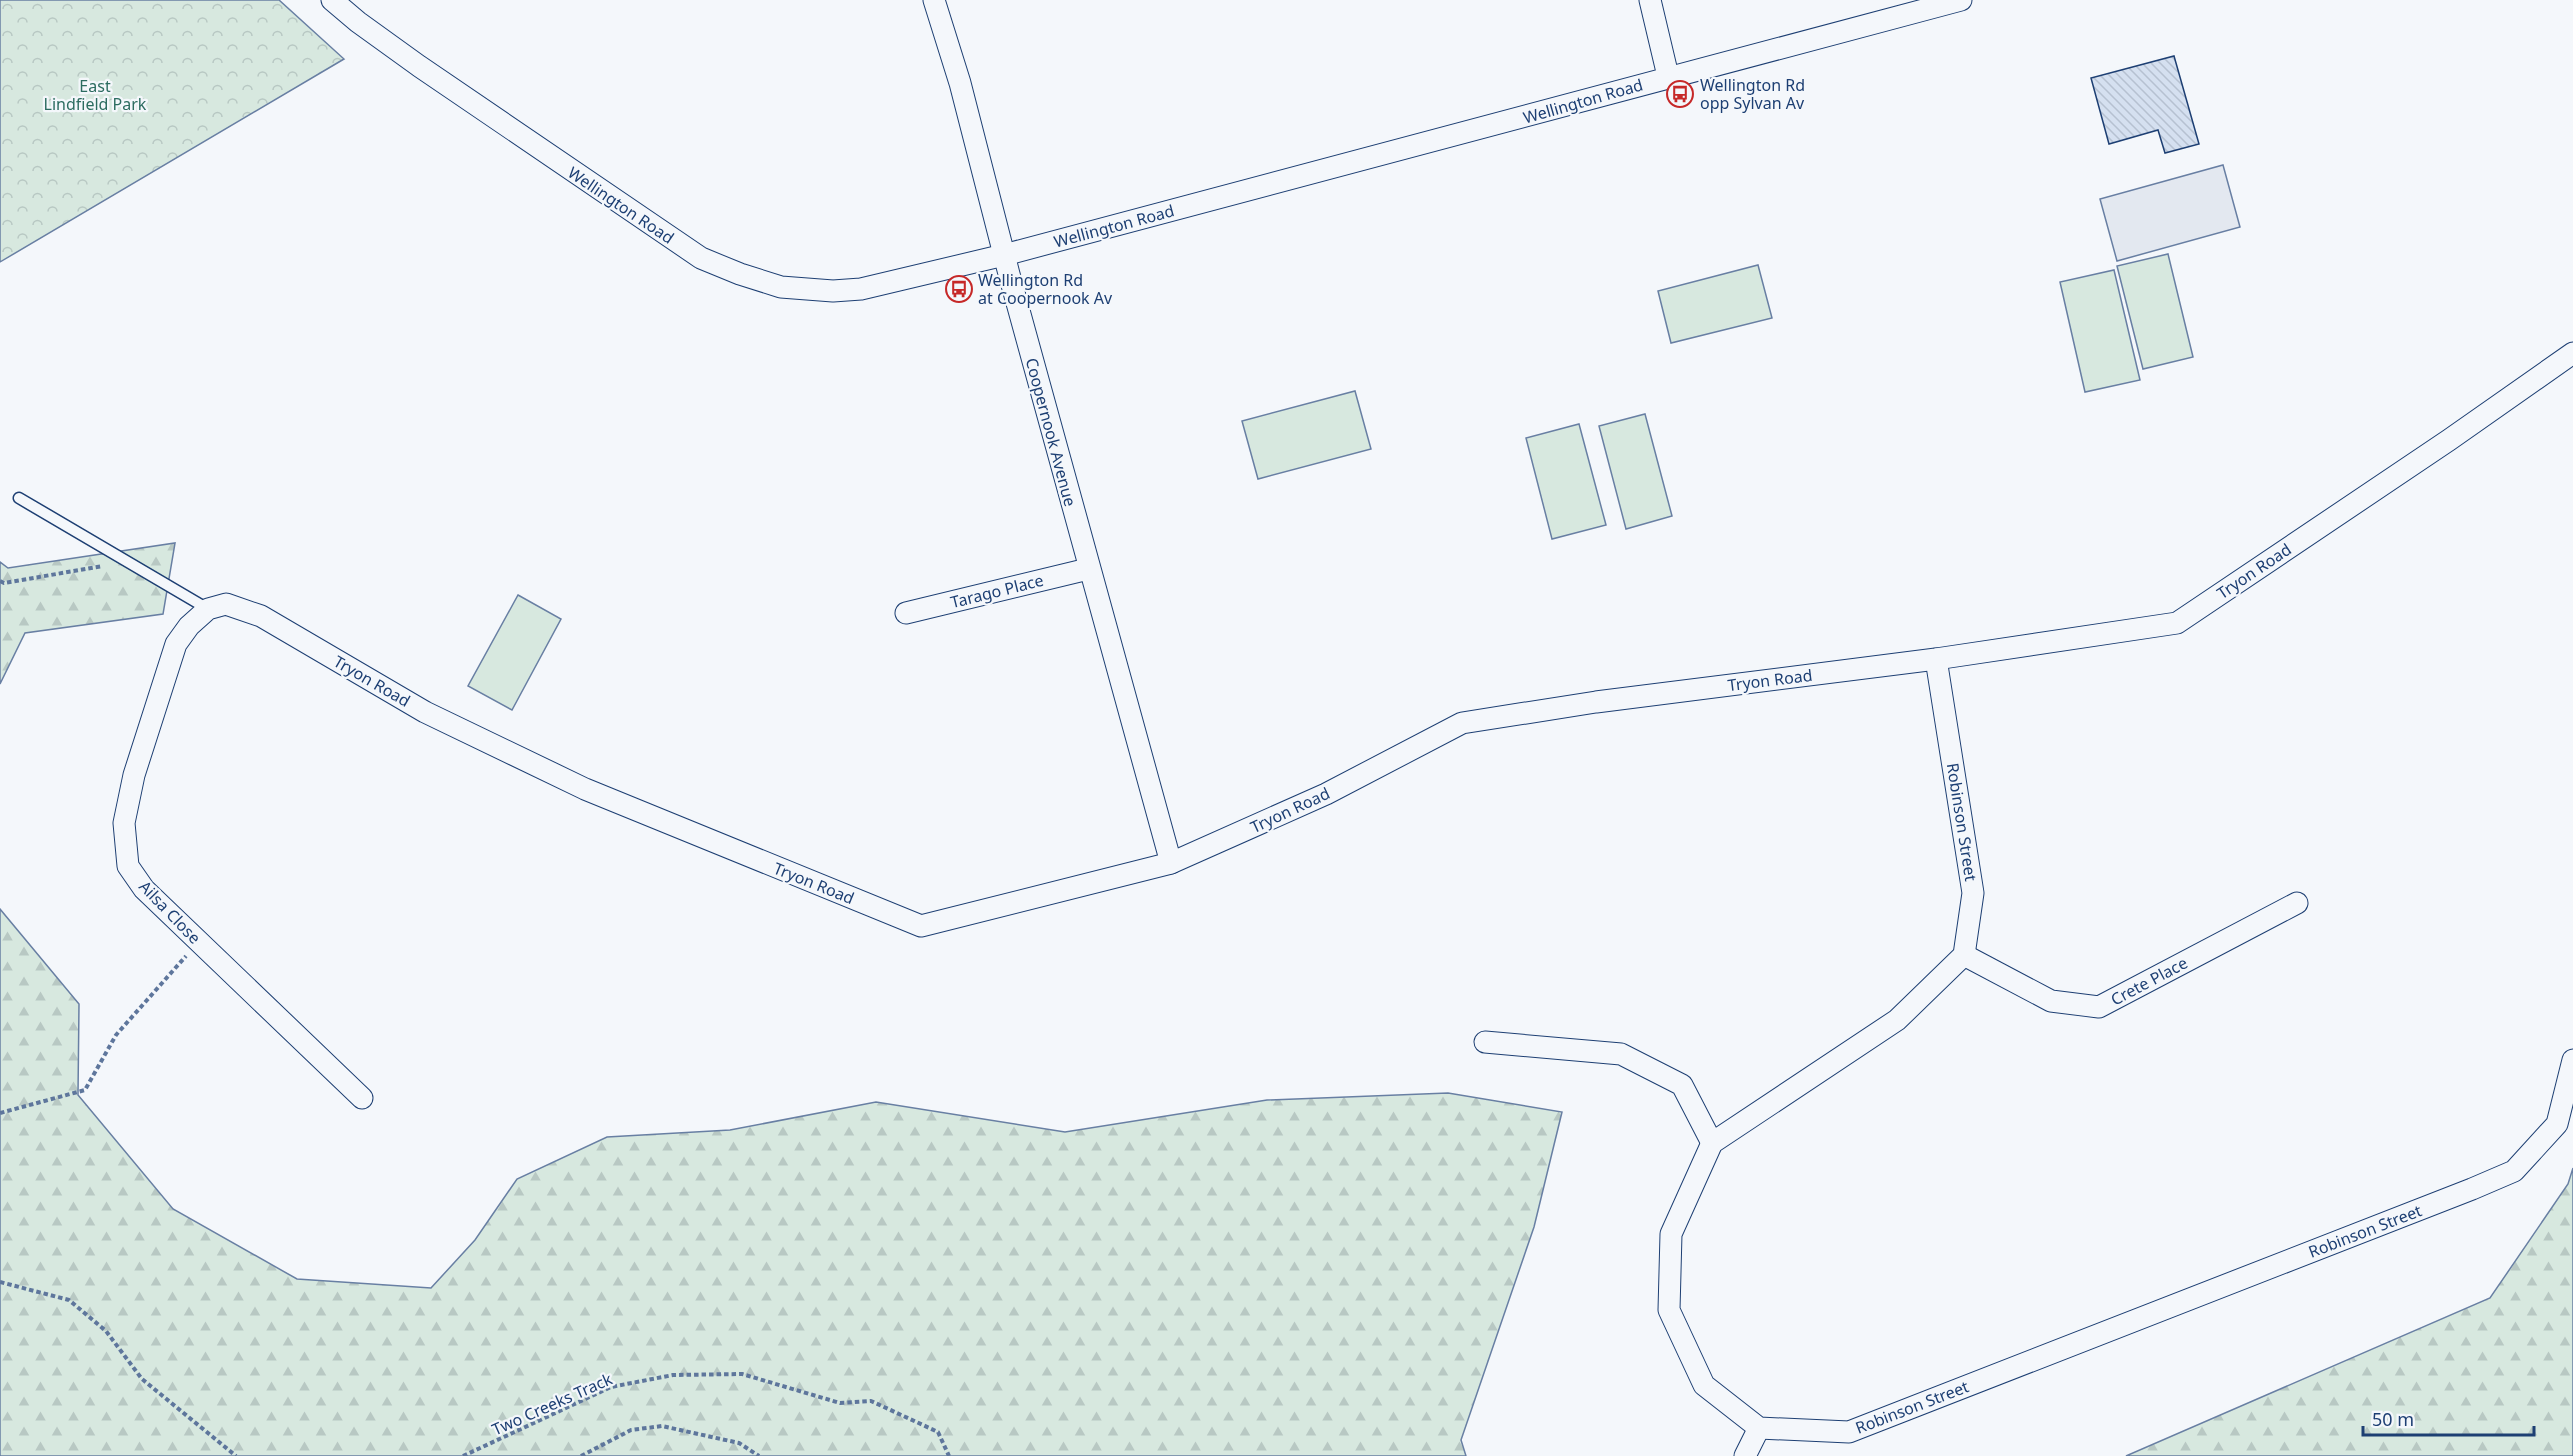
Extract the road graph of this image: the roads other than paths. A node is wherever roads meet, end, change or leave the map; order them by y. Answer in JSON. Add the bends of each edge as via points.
{"nodes":[{"id":1,"x":332,"y":0,"type":"edge"},
{"id":2,"x":934,"y":0,"type":"edge"},
{"id":3,"x":1650,"y":0,"type":"edge"},
{"id":4,"x":1961,"y":0,"type":"edge"},
{"id":5,"x":1668,"y":76,"type":"junction"},
{"id":6,"x":1004,"y":255,"type":"junction"},
{"id":7,"x":2573,"y":353,"type":"edge"},
{"id":8,"x":19,"y":498,"type":"dead end"},
{"id":9,"x":1089,"y":569,"type":"junction"},
{"id":10,"x":208,"y":609,"type":"junction"},
{"id":11,"x":906,"y":614,"type":"dead end"},
{"id":12,"x":1936,"y":659,"type":"junction"},
{"id":13,"x":1171,"y":863,"type":"junction"},
{"id":14,"x":2297,"y":903,"type":"dead end"},
{"id":15,"x":1964,"y":955,"type":"junction"},
{"id":16,"x":1485,"y":1042,"type":"dead end"},
{"id":17,"x":2573,"y":1060,"type":"edge"},
{"id":18,"x":362,"y":1098,"type":"dead end"},
{"id":19,"x":1712,"y":1143,"type":"junction"},
{"id":20,"x":1759,"y":1428,"type":"junction"},
{"id":21,"x":1745,"y":1456,"type":"edge"}],
"edges":[{"from":1,"to":6,"type":"street","name":"Wellington Road","via":[[419,66],[577,175],[701,258],[740,274],[807,291],[861,289]]},
{"from":2,"to":6,"type":"street","name":"Coopernook Avenue","via":[[960,83]]},
{"from":3,"to":5,"type":"street"},
{"from":4,"to":5,"type":"street","name":"Wellington Road"},
{"from":5,"to":6,"type":"street","name":"Wellington Road"},
{"from":6,"to":9,"type":"street","name":"Coopernook Avenue"},
{"from":7,"to":12,"type":"street","name":"Tryon Road","via":[[2177,623]]},
{"from":8,"to":10,"type":"lane"},
{"from":9,"to":11,"type":"street","name":"Tarago Place"},
{"from":9,"to":13,"type":"street","name":"Coopernook Avenue"},
{"from":10,"to":13,"type":"street","name":"Tryon Road","via":[[226,604],[261,616],[425,712],[585,789],[921,926]]},
{"from":10,"to":18,"type":"street","name":"Ailsa Close","via":[[176,644],[134,775],[124,823],[128,866],[144,889]]},
{"from":12,"to":13,"type":"street","name":"Tryon Road","via":[[1462,723],[1326,794]]},
{"from":12,"to":15,"type":"street","name":"Robinson Street","via":[[1973,893]]},
{"from":14,"to":15,"type":"street","name":"Crete Place","via":[[2099,1007],[2051,1001]]},
{"from":15,"to":19,"type":"street","via":[[1897,1020]]},
{"from":16,"to":19,"type":"street","via":[[1621,1054],[1682,1085]]},
{"from":17,"to":20,"type":"street","name":"Robinson Street","via":[[2557,1124],[2514,1171],[1849,1431]]},
{"from":19,"to":20,"type":"street","via":[[1671,1234],[1669,1310],[1704,1385]]},
{"from":20,"to":21,"type":"street"}]}
